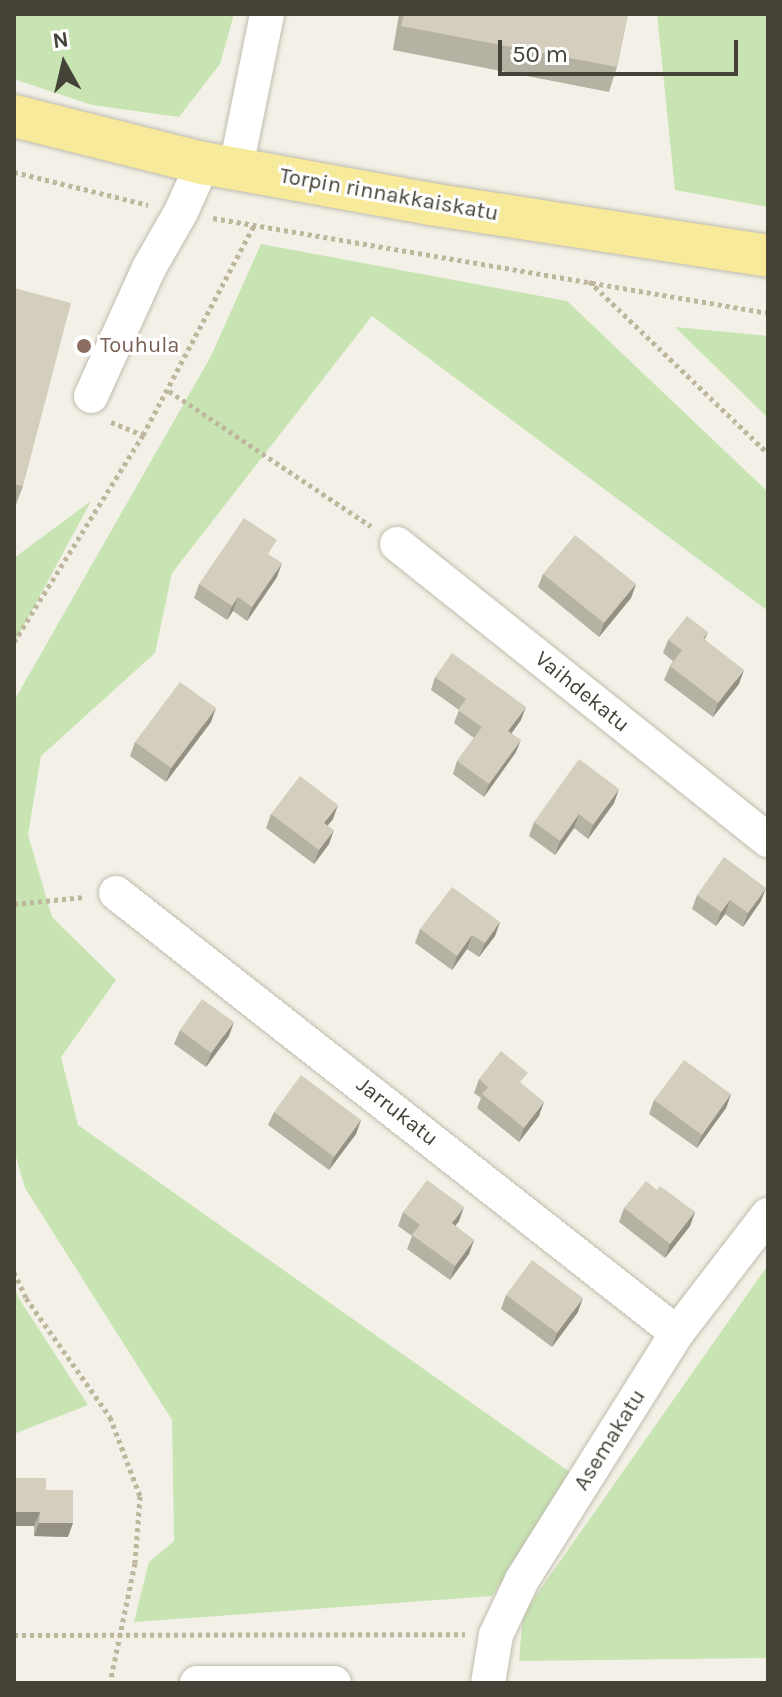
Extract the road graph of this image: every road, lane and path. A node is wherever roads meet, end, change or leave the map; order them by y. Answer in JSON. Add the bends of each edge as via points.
{"nodes":[{"id":1,"x":267,"y":14,"type":"edge"},
{"id":2,"x":14,"y":116,"type":"edge"},
{"id":3,"x":220,"y":165,"type":"junction"},
{"id":4,"x":14,"y":172,"type":"edge"},
{"id":5,"x":181,"y":212,"type":"junction"},
{"id":6,"x":254,"y":225,"type":"junction"},
{"id":7,"x":768,"y":256,"type":"edge"},
{"id":8,"x":589,"y":280,"type":"junction"},
{"id":9,"x":768,"y":313,"type":"edge"},
{"id":10,"x":169,"y":391,"type":"junction"},
{"id":11,"x":91,"y":396,"type":"dead end"},
{"id":12,"x":768,"y":453,"type":"edge"},
{"id":13,"x":397,"y":544,"type":"joint"},
{"id":14,"x":14,"y":642,"type":"edge"},
{"id":15,"x":768,"y":840,"type":"edge"},
{"id":16,"x":116,"y":893,"type":"joint"},
{"id":17,"x":14,"y":904,"type":"edge"},
{"id":18,"x":768,"y":1215,"type":"edge"},
{"id":19,"x":14,"y":1272,"type":"edge"},
{"id":20,"x":677,"y":1333,"type":"junction"},
{"id":21,"x":14,"y":1635,"type":"edge"},
{"id":22,"x":120,"y":1635,"type":"junction"},
{"id":23,"x":496,"y":1635,"type":"junction"},
{"id":24,"x":110,"y":1683,"type":"edge"},
{"id":25,"x":197,"y":1683,"type":"edge"},
{"id":26,"x":334,"y":1683,"type":"edge"},
{"id":27,"x":488,"y":1683,"type":"edge"}],
"edges":[{"from":1,"to":3,"type":"street"},
{"from":2,"to":3,"type":"main road","name":"Torpin rinnakkaiskatu"},
{"from":3,"to":5,"type":"street"},
{"from":3,"to":7,"type":"main road","name":"Torpin rinnakkaiskatu","via":[[430,204]]},
{"from":4,"to":5,"type":"path"},
{"from":5,"to":6,"type":"path"},
{"from":5,"to":11,"type":"street","via":[[149,268]]},
{"from":6,"to":8,"type":"path"},
{"from":6,"to":10,"type":"path"},
{"from":8,"to":9,"type":"path"},
{"from":8,"to":12,"type":"path"},
{"from":10,"to":13,"type":"path"},
{"from":10,"to":14,"type":"path"},
{"from":13,"to":15,"type":"street","name":"Vaihdekatu"},
{"from":16,"to":17,"type":"path"},
{"from":16,"to":20,"type":"street","name":"Jarrukatu"},
{"from":18,"to":20,"type":"street","name":"Asemakatu"},
{"from":19,"to":22,"type":"path","via":[[26,1298],[110,1417],[140,1496],[135,1563]]},
{"from":20,"to":23,"type":"street","name":"Asemakatu","via":[[522,1580]]},
{"from":21,"to":22,"type":"path"},
{"from":22,"to":23,"type":"path"},
{"from":22,"to":24,"type":"path"},
{"from":23,"to":27,"type":"street","name":"Asemakatu"},
{"from":25,"to":26,"type":"street"}]}
